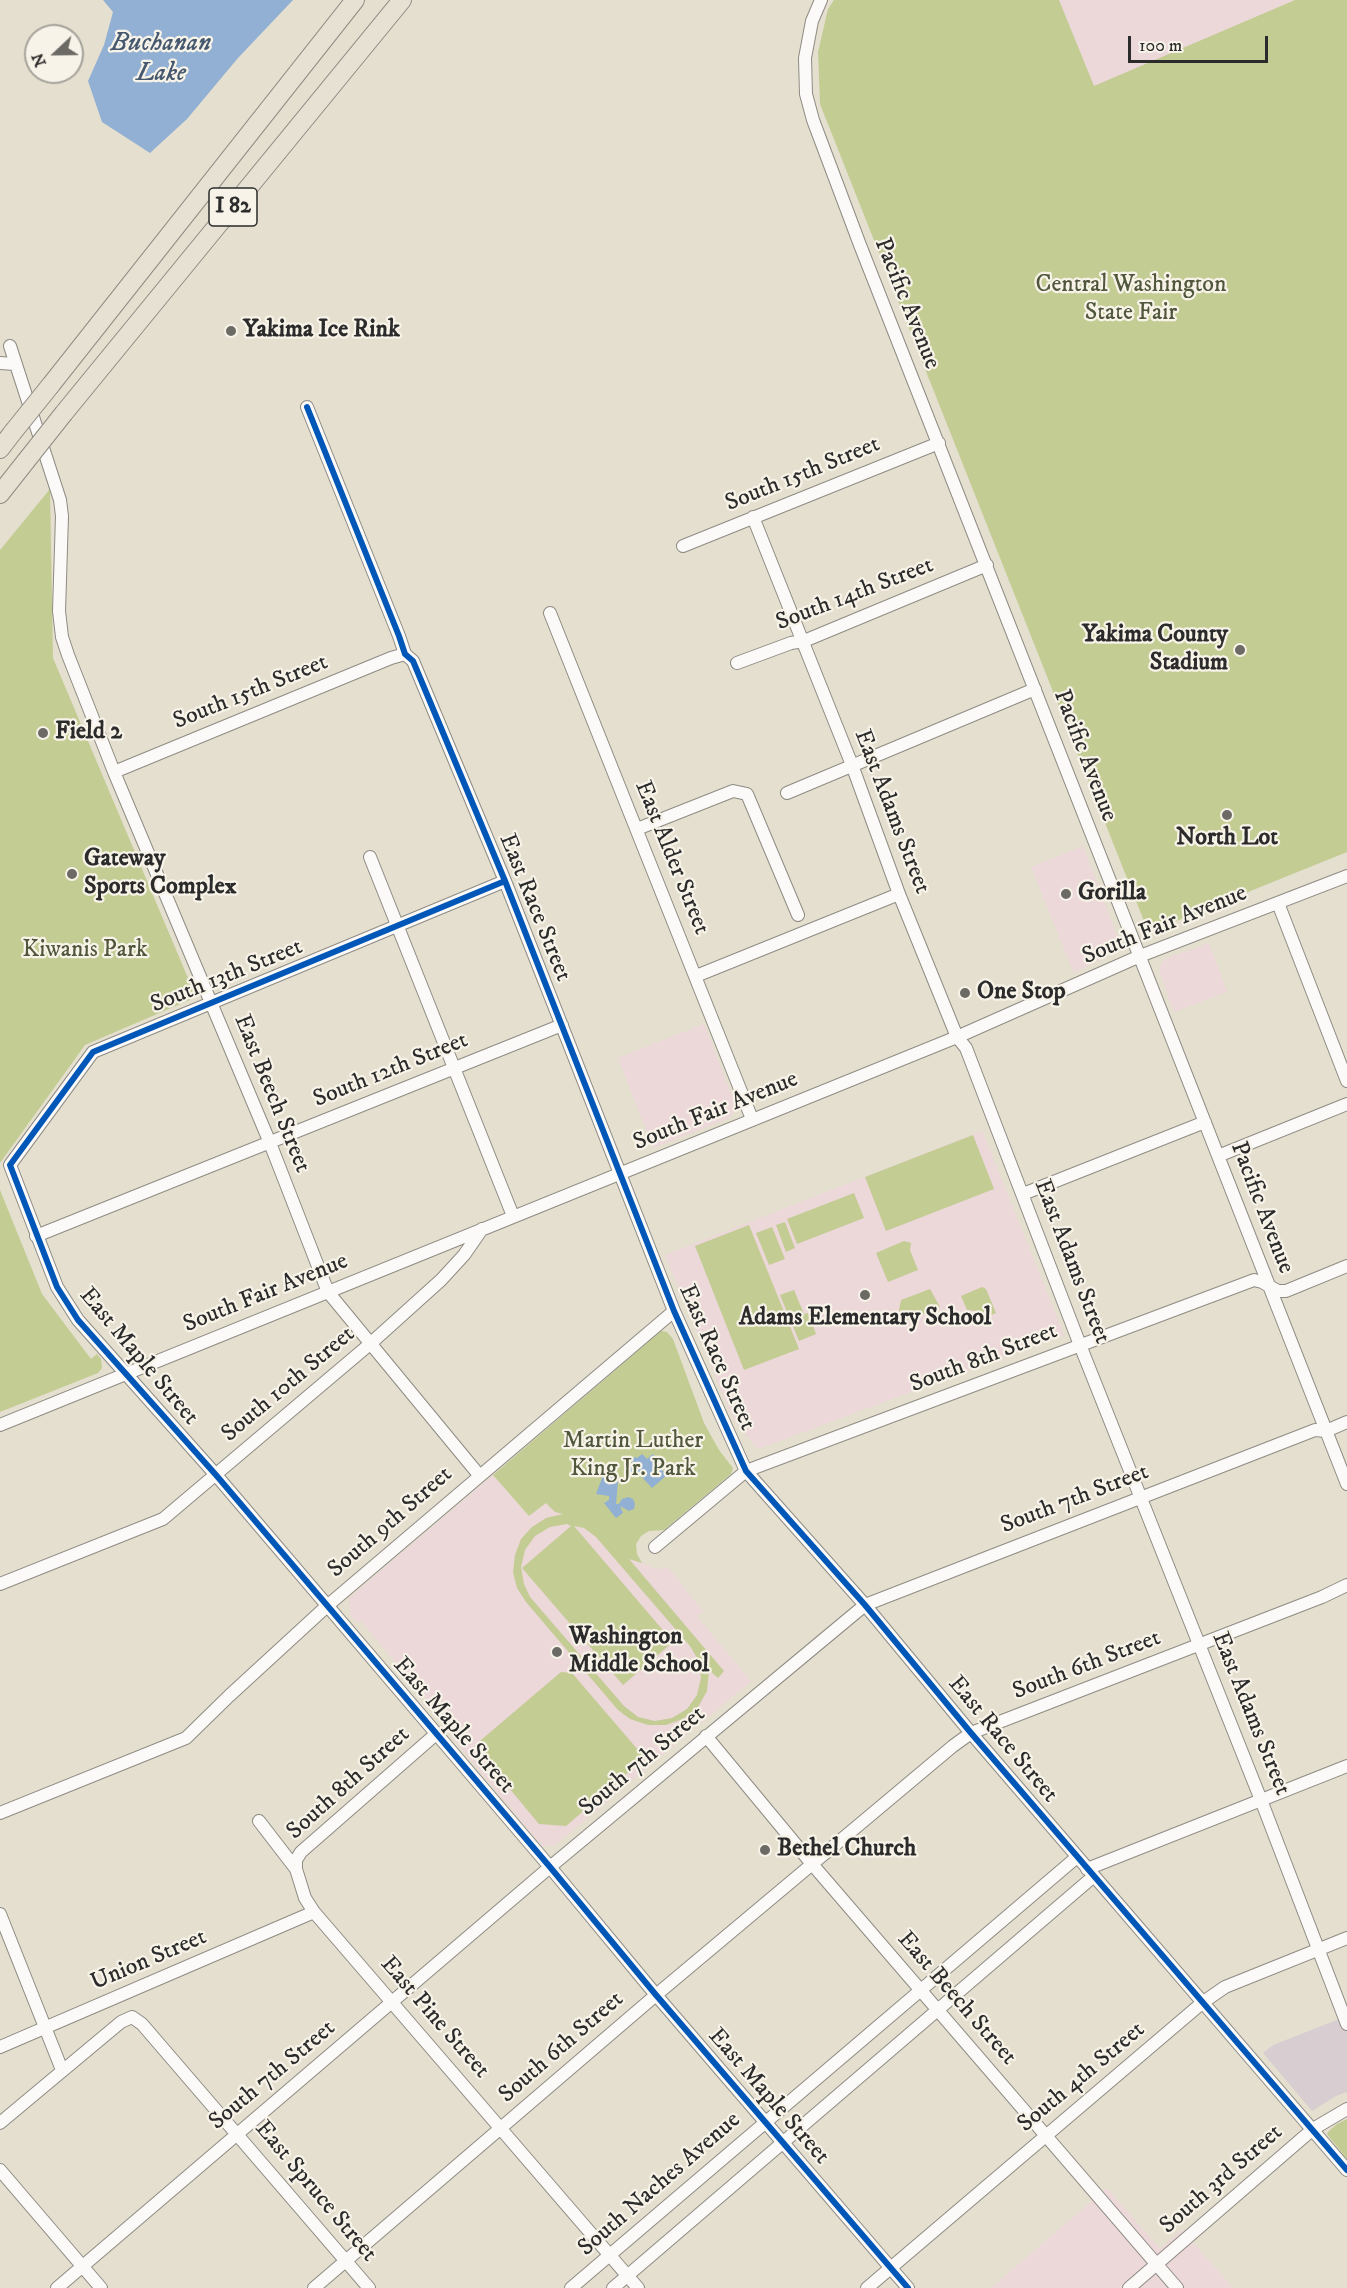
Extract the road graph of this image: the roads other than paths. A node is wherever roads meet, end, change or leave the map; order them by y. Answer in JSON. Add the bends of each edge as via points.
{"nodes":[{"id":1,"x":355,"y":0,"type":"edge"},
{"id":2,"x":402,"y":0,"type":"edge"},
{"id":3,"x":821,"y":0,"type":"edge"},
{"id":4,"x":10,"y":346,"type":"dead end"},
{"id":5,"x":0,"y":363,"type":"edge"},
{"id":6,"x":15,"y":364,"type":"junction"},
{"id":7,"x":306,"y":407,"type":"dead end"},
{"id":8,"x":939,"y":443,"type":"junction"},
{"id":9,"x":0,"y":449,"type":"edge"},
{"id":10,"x":0,"y":494,"type":"edge"},
{"id":11,"x":753,"y":518,"type":"junction"},
{"id":12,"x":683,"y":546,"type":"dead end"},
{"id":13,"x":987,"y":565,"type":"junction"},
{"id":14,"x":550,"y":613,"type":"dead end"},
{"id":15,"x":804,"y":641,"type":"junction"},
{"id":16,"x":405,"y":654,"type":"junction"},
{"id":17,"x":737,"y":663,"type":"dead end"},
{"id":18,"x":1035,"y":689,"type":"junction"},
{"id":19,"x":852,"y":765,"type":"junction"},
{"id":20,"x":114,"y":772,"type":"junction"},
{"id":21,"x":787,"y":793,"type":"dead end"},
{"id":22,"x":637,"y":829,"type":"junction"},
{"id":23,"x":370,"y":857,"type":"dead end"},
{"id":24,"x":1347,"y":876,"type":"edge"},
{"id":25,"x":505,"y":881,"type":"junction"},
{"id":26,"x":899,"y":894,"type":"junction"},
{"id":27,"x":1278,"y":903,"type":"junction"},
{"id":28,"x":798,"y":915,"type":"dead end"},
{"id":29,"x":397,"y":926,"type":"junction"},
{"id":30,"x":1140,"y":956,"type":"junction"},
{"id":31,"x":696,"y":976,"type":"junction"},
{"id":32,"x":211,"y":1002,"type":"junction"},
{"id":33,"x":562,"y":1025,"type":"junction"},
{"id":34,"x":957,"y":1037,"type":"junction"},
{"id":35,"x":454,"y":1068,"type":"junction"},
{"id":36,"x":1347,"y":1082,"type":"edge"},
{"id":37,"x":1347,"y":1104,"type":"edge"},
{"id":38,"x":753,"y":1119,"type":"junction"},
{"id":39,"x":1205,"y":1122,"type":"junction"},
{"id":40,"x":270,"y":1143,"type":"junction"},
{"id":41,"x":1218,"y":1156,"type":"junction"},
{"id":42,"x":10,"y":1165,"type":"joint"},
{"id":43,"x":621,"y":1174,"type":"junction"},
{"id":44,"x":1023,"y":1194,"type":"junction"},
{"id":45,"x":513,"y":1216,"type":"junction"},
{"id":46,"x":482,"y":1229,"type":"junction"},
{"id":47,"x":36,"y":1236,"type":"junction"},
{"id":48,"x":1347,"y":1266,"type":"edge"},
{"id":49,"x":1270,"y":1287,"type":"junction"},
{"id":50,"x":328,"y":1292,"type":"junction"},
{"id":51,"x":674,"y":1311,"type":"junction"},
{"id":52,"x":370,"y":1344,"type":"junction"},
{"id":53,"x":1080,"y":1345,"type":"junction"},
{"id":54,"x":127,"y":1374,"type":"junction"},
{"id":55,"x":1347,"y":1422,"type":"edge"},
{"id":56,"x":0,"y":1425,"type":"edge"},
{"id":57,"x":1326,"y":1431,"type":"junction"},
{"id":58,"x":746,"y":1471,"type":"junction"},
{"id":59,"x":216,"y":1475,"type":"junction"},
{"id":60,"x":479,"y":1475,"type":"junction"},
{"id":61,"x":1347,"y":1484,"type":"edge"},
{"id":62,"x":1141,"y":1496,"type":"junction"},
{"id":63,"x":654,"y":1547,"type":"dead end"},
{"id":64,"x":0,"y":1584,"type":"edge"},
{"id":65,"x":1347,"y":1585,"type":"edge"},
{"id":66,"x":865,"y":1605,"type":"junction"},
{"id":67,"x":327,"y":1606,"type":"junction"},
{"id":68,"x":1200,"y":1644,"type":"junction"},
{"id":69,"x":971,"y":1733,"type":"junction"},
{"id":70,"x":436,"y":1734,"type":"junction"},
{"id":71,"x":706,"y":1736,"type":"junction"},
{"id":72,"x":1347,"y":1766,"type":"edge"},
{"id":73,"x":1261,"y":1800,"type":"junction"},
{"id":74,"x":0,"y":1813,"type":"edge"},
{"id":75,"x":259,"y":1821,"type":"dead end"},
{"id":76,"x":1077,"y":1857,"type":"junction"},
{"id":77,"x":812,"y":1864,"type":"junction"},
{"id":78,"x":550,"y":1867,"type":"junction"},
{"id":79,"x":296,"y":1869,"type":"junction"},
{"id":80,"x":1091,"y":1872,"type":"junction"},
{"id":81,"x":314,"y":1912,"type":"junction"},
{"id":82,"x":0,"y":1914,"type":"edge"},
{"id":83,"x":1347,"y":1938,"type":"edge"},
{"id":84,"x":1318,"y":1950,"type":"junction"},
{"id":85,"x":921,"y":1992,"type":"junction"},
{"id":86,"x":656,"y":1995,"type":"junction"},
{"id":87,"x":393,"y":2002,"type":"junction"},
{"id":88,"x":1202,"y":2003,"type":"junction"},
{"id":89,"x":937,"y":2010,"type":"junction"},
{"id":90,"x":1347,"y":2024,"type":"edge"},
{"id":91,"x":45,"y":2028,"type":"junction"},
{"id":92,"x":0,"y":2047,"type":"edge"},
{"id":93,"x":62,"y":2070,"type":"junction"},
{"id":94,"x":1347,"y":2109,"type":"edge"},
{"id":95,"x":766,"y":2121,"type":"junction"},
{"id":96,"x":0,"y":2123,"type":"edge"},
{"id":97,"x":502,"y":2128,"type":"junction"},
{"id":98,"x":1313,"y":2129,"type":"junction"},
{"id":99,"x":238,"y":2134,"type":"junction"},
{"id":100,"x":1047,"y":2135,"type":"junction"},
{"id":101,"x":783,"y":2141,"type":"junction"},
{"id":102,"x":0,"y":2170,"type":"edge"},
{"id":103,"x":1347,"y":2170,"type":"edge"},
{"id":104,"x":610,"y":2254,"type":"junction"},
{"id":105,"x":346,"y":2261,"type":"junction"},
{"id":106,"x":1156,"y":2264,"type":"junction"},
{"id":107,"x":83,"y":2266,"type":"junction"},
{"id":108,"x":891,"y":2268,"type":"junction"},
{"id":109,"x":628,"y":2275,"type":"junction"},
{"id":110,"x":57,"y":2288,"type":"edge"},
{"id":111,"x":101,"y":2288,"type":"edge"},
{"id":112,"x":314,"y":2288,"type":"edge"},
{"id":113,"x":369,"y":2288,"type":"edge"},
{"id":114,"x":571,"y":2288,"type":"edge"},
{"id":115,"x":613,"y":2288,"type":"edge"},
{"id":116,"x":638,"y":2288,"type":"edge"},
{"id":117,"x":867,"y":2288,"type":"edge"},
{"id":118,"x":908,"y":2288,"type":"edge"},
{"id":119,"x":1129,"y":2288,"type":"edge"},
{"id":120,"x":1177,"y":2288,"type":"edge"}],
"edges":[{"from":1,"to":9,"type":"highway","number":"I 82","bridge":true},
{"from":2,"to":10,"type":"highway","number":"I 82","bridge":true},
{"from":3,"to":8,"type":"street","name":"Pacific Avenue","via":[[808,39],[806,94]]},
{"from":4,"to":6,"type":"street","name":"East Beech Street"},
{"from":5,"to":6,"type":"street"},
{"from":6,"to":20,"type":"street","name":"East Beech Street","via":[[60,500],[62,637]]},
{"from":7,"to":16,"type":"street","name":"East Race Street"},
{"from":8,"to":11,"type":"street","name":"South 15th Street"},
{"from":8,"to":13,"type":"street","name":"Pacific Avenue"},
{"from":11,"to":12,"type":"street","name":"South 15th Street"},
{"from":11,"to":15,"type":"street","name":"East Adams Street"},
{"from":13,"to":15,"type":"street","name":"South 14th Street"},
{"from":13,"to":18,"type":"street","name":"Pacific Avenue"},
{"from":14,"to":22,"type":"street","name":"East Alder Street"},
{"from":15,"to":17,"type":"street","name":"South 14th Street"},
{"from":15,"to":19,"type":"street","name":"East Adams Street"},
{"from":16,"to":20,"type":"street","name":"South 15th Street"},
{"from":16,"to":25,"type":"street","name":"East Race Street","via":[[413,661]]},
{"from":18,"to":19,"type":"street"},
{"from":18,"to":30,"type":"street","name":"Pacific Avenue"},
{"from":19,"to":21,"type":"street"},
{"from":19,"to":26,"type":"street","name":"East Adams Street"},
{"from":20,"to":32,"type":"street","name":"East Beech Street"},
{"from":22,"to":28,"type":"street","via":[[733,791],[747,794]]},
{"from":22,"to":31,"type":"street","name":"East Alder Street"},
{"from":23,"to":29,"type":"street"},
{"from":24,"to":27,"type":"street","name":"South Fair Avenue"},
{"from":25,"to":29,"type":"street","name":"South 13th Street"},
{"from":25,"to":33,"type":"street","name":"East Race Street"},
{"from":26,"to":31,"type":"street"},
{"from":26,"to":34,"type":"street","name":"East Adams Street"},
{"from":27,"to":30,"type":"street","name":"South Fair Avenue"},
{"from":27,"to":36,"type":"street"},
{"from":29,"to":32,"type":"street","name":"South 13th Street"},
{"from":29,"to":35,"type":"street"},
{"from":30,"to":34,"type":"street","name":"South Fair Avenue"},
{"from":30,"to":39,"type":"street","name":"Pacific Avenue"},
{"from":31,"to":38,"type":"street","name":"East Alder Street"},
{"from":32,"to":40,"type":"street","name":"East Beech Street"},
{"from":32,"to":42,"type":"street","name":"South 13th Street","via":[[93,1052]]},
{"from":33,"to":35,"type":"street","name":"South 12th Street"},
{"from":33,"to":43,"type":"street","name":"East Race Street"},
{"from":34,"to":38,"type":"street","name":"South Fair Avenue"},
{"from":34,"to":44,"type":"street","name":"East Adams Street","via":[[966,1048]]},
{"from":35,"to":40,"type":"street","name":"South 12th Street"},
{"from":35,"to":45,"type":"street"},
{"from":37,"to":41,"type":"street"},
{"from":38,"to":43,"type":"street","name":"South Fair Avenue"},
{"from":39,"to":41,"type":"street","name":"Pacific Avenue"},
{"from":39,"to":44,"type":"street"},
{"from":40,"to":47,"type":"street","name":"South 12th Street"},
{"from":40,"to":50,"type":"street","name":"East Beech Street"},
{"from":41,"to":49,"type":"street","name":"Pacific Avenue"},
{"from":42,"to":47,"type":"street","name":"East Maple Street"},
{"from":43,"to":45,"type":"street","name":"South Fair Avenue"},
{"from":43,"to":51,"type":"street","name":"East Race Street"},
{"from":44,"to":53,"type":"street","name":"East Adams Street"},
{"from":45,"to":46,"type":"street","name":"South Fair Avenue"},
{"from":46,"to":50,"type":"street","name":"South Fair Avenue"},
{"from":46,"to":52,"type":"street","name":"South 10th Street","via":[[441,1280]]},
{"from":47,"to":54,"type":"street","name":"East Maple Street","via":[[57,1287],[78,1320]]},
{"from":48,"to":49,"type":"street","name":"South 8th Street","via":[[1286,1291]]},
{"from":49,"to":53,"type":"street","name":"South 8th Street","via":[[1254,1280]]},
{"from":49,"to":57,"type":"street","name":"Pacific Avenue"},
{"from":50,"to":52,"type":"street","name":"East Beech Street"},
{"from":50,"to":54,"type":"street","name":"South Fair Avenue"},
{"from":51,"to":58,"type":"street","name":"East Race Street"},
{"from":51,"to":60,"type":"street","name":"South 9th Street"},
{"from":52,"to":59,"type":"street","name":"South 10th Street"},
{"from":52,"to":60,"type":"street","name":"East Beech Street"},
{"from":53,"to":58,"type":"street","name":"South 8th Street"},
{"from":53,"to":62,"type":"street","name":"East Adams Street"},
{"from":54,"to":56,"type":"street","name":"South Fair Avenue"},
{"from":54,"to":59,"type":"street","name":"East Maple Street"},
{"from":55,"to":57,"type":"street","name":"South 7th Street"},
{"from":57,"to":61,"type":"street","name":"Pacific Avenue"},
{"from":57,"to":62,"type":"street","name":"South 7th Street","via":[[1315,1430]]},
{"from":58,"to":63,"type":"street","name":"South 8th Street"},
{"from":58,"to":66,"type":"street","name":"East Race Street"},
{"from":59,"to":64,"type":"street","name":"South 10th Street","via":[[163,1519]]},
{"from":59,"to":67,"type":"street","name":"East Maple Street"},
{"from":60,"to":67,"type":"street","name":"South 9th Street"},
{"from":62,"to":66,"type":"street","name":"South 7th Street"},
{"from":62,"to":68,"type":"street","name":"East Adams Street"},
{"from":65,"to":68,"type":"street","name":"South 6th Street"},
{"from":66,"to":69,"type":"street","name":"East Race Street"},
{"from":66,"to":71,"type":"street","name":"South 7th Street"},
{"from":67,"to":70,"type":"street","name":"East Maple Street"},
{"from":67,"to":74,"type":"street","name":"South 9th Street","via":[[186,1738]]},
{"from":68,"to":69,"type":"street","name":"South 6th Street"},
{"from":68,"to":73,"type":"street","name":"East Adams Street"},
{"from":69,"to":76,"type":"street","name":"East Race Street"},
{"from":69,"to":77,"type":"street","name":"South 6th Street"},
{"from":70,"to":78,"type":"street","name":"East Maple Street"},
{"from":70,"to":79,"type":"street","name":"South 8th Street","via":[[301,1852]]},
{"from":71,"to":77,"type":"street","name":"East Beech Street"},
{"from":71,"to":78,"type":"street","name":"South 7th Street"},
{"from":72,"to":73,"type":"street","name":"South Naches Avenue"},
{"from":73,"to":80,"type":"street","name":"South Naches Avenue"},
{"from":73,"to":84,"type":"street","name":"East Adams Street"},
{"from":75,"to":79,"type":"street","name":"East Pine Street"},
{"from":76,"to":80,"type":"street","name":"East Race Street"},
{"from":76,"to":85,"type":"street","name":"South Naches Avenue"},
{"from":77,"to":85,"type":"street","name":"East Beech Street"},
{"from":77,"to":86,"type":"street","name":"South 6th Street"},
{"from":78,"to":86,"type":"street","name":"East Maple Street"},
{"from":78,"to":87,"type":"street","name":"South 7th Street"},
{"from":79,"to":81,"type":"street","name":"East Pine Street"},
{"from":80,"to":88,"type":"street","name":"East Race Street"},
{"from":80,"to":89,"type":"street","name":"South Naches Avenue"},
{"from":81,"to":87,"type":"street","name":"East Pine Street"},
{"from":81,"to":91,"type":"street","name":"Union Street"},
{"from":82,"to":91,"type":"street"},
{"from":83,"to":84,"type":"street","name":"South 4th Street"},
{"from":84,"to":88,"type":"street","name":"South 4th Street","via":[[1225,1987]]},
{"from":84,"to":90,"type":"street","name":"East Adams Street"},
{"from":85,"to":89,"type":"street","name":"East Beech Street"},
{"from":85,"to":95,"type":"street","name":"South Naches Avenue"},
{"from":86,"to":95,"type":"street","name":"East Maple Street"},
{"from":86,"to":97,"type":"street","name":"South 6th Street"},
{"from":87,"to":97,"type":"street","name":"East Pine Street"},
{"from":87,"to":99,"type":"street","name":"South 7th Street"},
{"from":88,"to":98,"type":"street","name":"East Race Street"},
{"from":88,"to":100,"type":"street","name":"South 4th Street"},
{"from":89,"to":100,"type":"street","name":"East Beech Street"},
{"from":89,"to":101,"type":"street","name":"South Naches Avenue"},
{"from":91,"to":92,"type":"street","name":"Union Street"},
{"from":91,"to":93,"type":"street"},
{"from":93,"to":96,"type":"street"},
{"from":93,"to":99,"type":"street","name":"East Spruce Street","via":[[132,2017]]},
{"from":94,"to":98,"type":"street","name":"South 3rd Street"},
{"from":95,"to":101,"type":"street","name":"East Maple Street"},
{"from":95,"to":104,"type":"street","name":"South Naches Avenue"},
{"from":97,"to":104,"type":"street","name":"East Pine Street"},
{"from":97,"to":105,"type":"street","name":"South 6th Street"},
{"from":98,"to":103,"type":"street","name":"East Race Street"},
{"from":98,"to":106,"type":"street","name":"South 3rd Street"},
{"from":99,"to":105,"type":"street","name":"East Spruce Street"},
{"from":99,"to":107,"type":"street","name":"South 7th Street"},
{"from":100,"to":106,"type":"street","name":"East Beech Street"},
{"from":100,"to":108,"type":"street","name":"South 4th Street"},
{"from":101,"to":108,"type":"street","name":"East Maple Street"},
{"from":101,"to":109,"type":"street","name":"South Naches Avenue"},
{"from":102,"to":107,"type":"street"},
{"from":104,"to":109,"type":"street","name":"East Pine Street"},
{"from":104,"to":114,"type":"street","name":"South Naches Avenue"},
{"from":105,"to":112,"type":"street","name":"South 6th Street"},
{"from":105,"to":113,"type":"street","name":"East Spruce Street"},
{"from":106,"to":119,"type":"street","name":"South 3rd Street"},
{"from":106,"to":120,"type":"street","name":"East Beech Street"},
{"from":107,"to":110,"type":"street","name":"South 7th Street"},
{"from":107,"to":111,"type":"street"},
{"from":108,"to":117,"type":"street","name":"South 4th Street"},
{"from":108,"to":118,"type":"street","name":"East Maple Street"},
{"from":109,"to":115,"type":"street","name":"South Naches Avenue"},
{"from":109,"to":116,"type":"street","name":"East Pine Street"}]}
